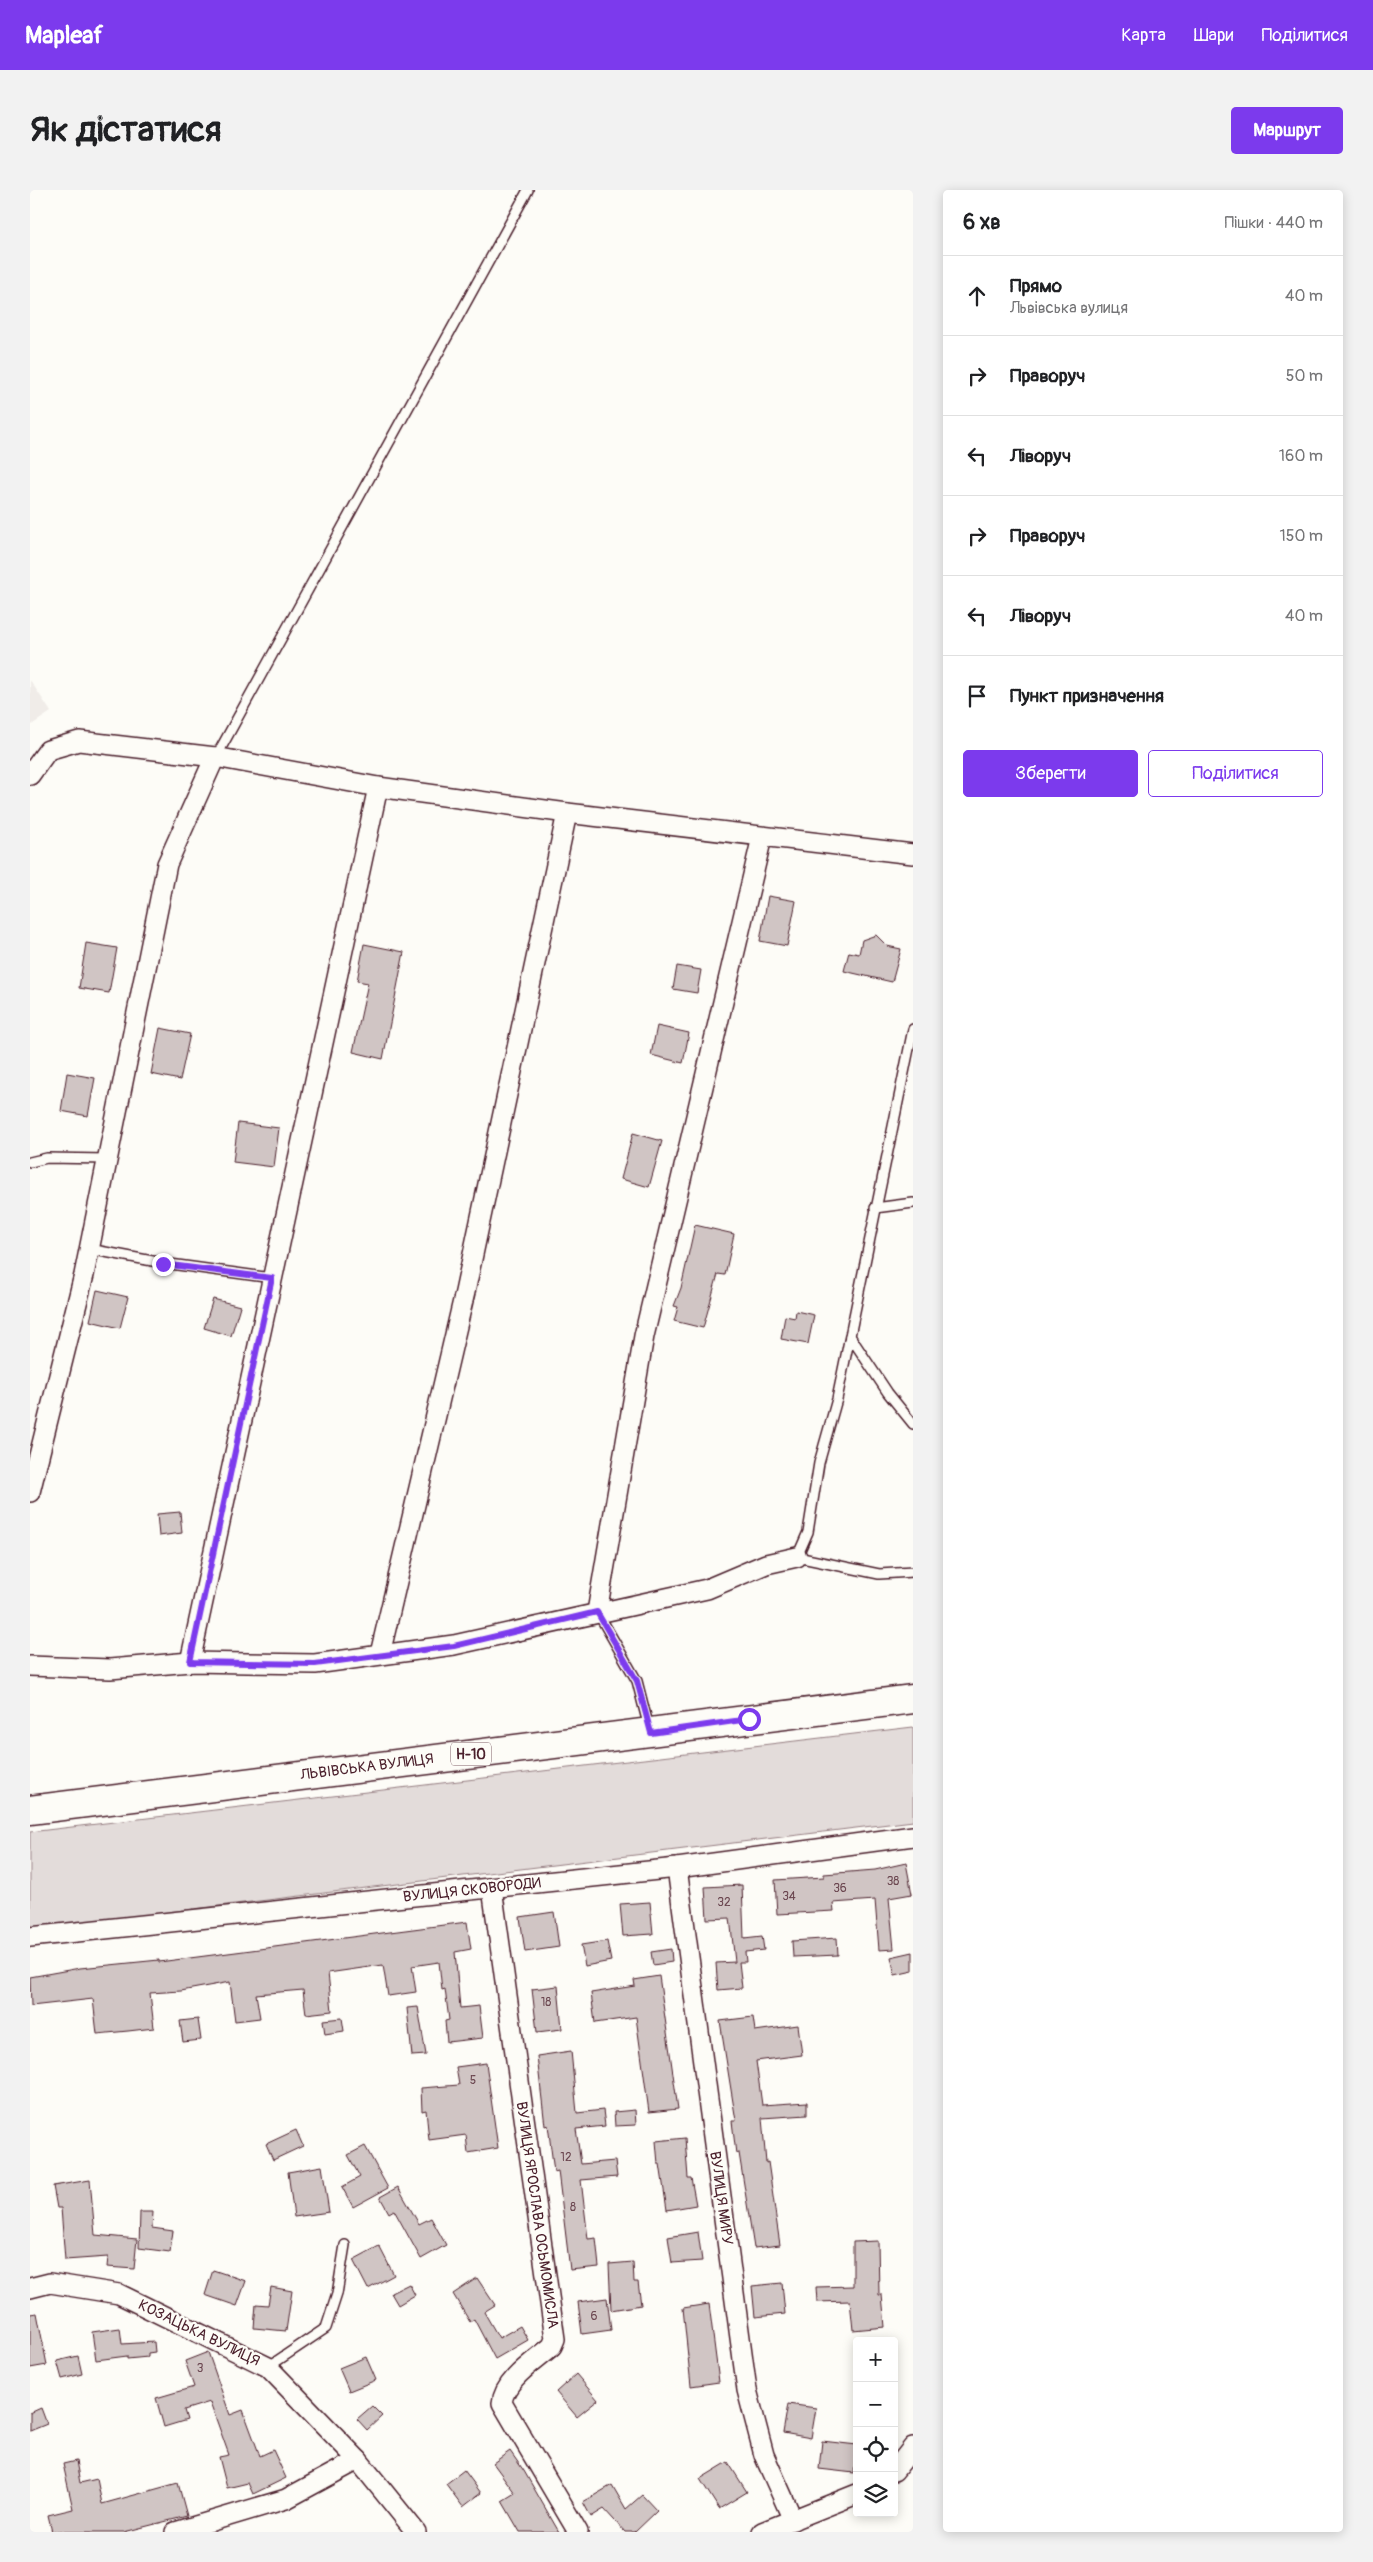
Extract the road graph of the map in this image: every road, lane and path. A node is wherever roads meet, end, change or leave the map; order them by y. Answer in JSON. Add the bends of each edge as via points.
{"nodes":[{"id":1,"x":528,"y":190,"type":"edge"},
{"id":2,"x":215,"y":758,"type":"junction"},
{"id":3,"x":30,"y":775,"type":"edge"},
{"id":4,"x":378,"y":787,"type":"junction"},
{"id":5,"x":567,"y":813,"type":"junction"},
{"id":6,"x":762,"y":837,"type":"junction"},
{"id":7,"x":913,"y":854,"type":"edge"},
{"id":8,"x":913,"y":1029,"type":"edge"},
{"id":9,"x":107,"y":1159,"type":"junction"},
{"id":10,"x":30,"y":1162,"type":"edge"},
{"id":11,"x":913,"y":1203,"type":"edge"},
{"id":12,"x":875,"y":1208,"type":"junction"},
{"id":13,"x":89,"y":1249,"type":"junction"},
{"id":14,"x":272,"y":1278,"type":"junction"},
{"id":15,"x":850,"y":1336,"type":"junction"},
{"id":16,"x":913,"y":1424,"type":"edge"},
{"id":17,"x":30,"y":1492,"type":"edge"},
{"id":18,"x":797,"y":1557,"type":"junction"},
{"id":19,"x":913,"y":1572,"type":"edge"},
{"id":20,"x":597,"y":1612,"type":"junction"},
{"id":21,"x":380,"y":1654,"type":"junction"},
{"id":22,"x":190,"y":1662,"type":"junction"},
{"id":23,"x":30,"y":1666,"type":"edge"},
{"id":24,"x":913,"y":1699,"type":"edge"},
{"id":25,"x":651,"y":1733,"type":"junction"},
{"id":26,"x":30,"y":1810,"type":"edge"},
{"id":27,"x":913,"y":1836,"type":"edge"},
{"id":28,"x":677,"y":1868,"type":"junction"},
{"id":29,"x":492,"y":1888,"type":"junction"},
{"id":30,"x":30,"y":1937,"type":"edge"},
{"id":31,"x":345,"y":2245,"type":"dead end"},
{"id":32,"x":30,"y":2288,"type":"edge"},
{"id":33,"x":268,"y":2367,"type":"junction"},
{"id":34,"x":913,"y":2447,"type":"edge"},
{"id":35,"x":358,"y":2460,"type":"junction"},
{"id":36,"x":898,"y":2466,"type":"edge"},
{"id":37,"x":853,"y":2496,"type":"edge"},
{"id":38,"x":793,"y":2520,"type":"junction"},
{"id":39,"x":175,"y":2532,"type":"edge"},
{"id":40,"x":416,"y":2532,"type":"edge"},
{"id":41,"x":578,"y":2532,"type":"edge"},
{"id":42,"x":762,"y":2532,"type":"edge"}],
"edges":[{"from":1,"to":2,"type":"lane"},
{"from":2,"to":3,"type":"street","via":[[79,741],[48,750]]},
{"from":2,"to":4,"type":"street"},
{"from":2,"to":9,"type":"street","via":[[167,864]]},
{"from":4,"to":5,"type":"street"},
{"from":4,"to":14,"type":"street"},
{"from":5,"to":6,"type":"street"},
{"from":5,"to":21,"type":"street","via":[[465,1292]]},
{"from":6,"to":7,"type":"street"},
{"from":6,"to":20,"type":"street","via":[[644,1336]]},
{"from":8,"to":12,"type":"lane"},
{"from":9,"to":10,"type":"lane","via":[[47,1158]]},
{"from":9,"to":13,"type":"street"},
{"from":11,"to":12,"type":"lane"},
{"from":12,"to":15,"type":"lane"},
{"from":13,"to":14,"type":"lane","via":[[163,1264]]},
{"from":13,"to":17,"type":"street"},
{"from":14,"to":22,"type":"street"},
{"from":15,"to":16,"type":"lane"},
{"from":15,"to":18,"type":"lane","via":[[819,1462],[808,1532]]},
{"from":18,"to":19,"type":"lane","via":[[879,1574]]},
{"from":18,"to":20,"type":"street","via":[[766,1564],[707,1589]]},
{"from":20,"to":21,"type":"street","via":[[454,1646]]},
{"from":20,"to":25,"type":"lane","via":[[637,1681]]},
{"from":21,"to":22,"type":"street","via":[[315,1664]]},
{"from":22,"to":23,"type":"street","via":[[110,1669]]},
{"from":24,"to":25,"type":"main road","name":"ЛЬВІВСЬКА ВУЛИЦЯ","number":"Н-10"},
{"from":25,"to":26,"type":"main road","name":"ЛЬВІВСЬКА ВУЛИЦЯ","number":"Н-10"},
{"from":27,"to":28,"type":"street","name":"ВУЛИЦЯ СКОВОРОДИ"},
{"from":28,"to":29,"type":"street","name":"ВУЛИЦЯ СКОВОРОДИ"},
{"from":28,"to":38,"type":"street","name":"ВУЛИЦЯ МИРУ","via":[[747,2390],[764,2455]]},
{"from":29,"to":30,"type":"street","name":"ВУЛИЦЯ СКОВОРОДИ"},
{"from":29,"to":41,"type":"street","name":"ВУЛИЦЯ ЯРОСЛАВА ОСЬМОМИСЛА","via":[[555,2338],[552,2346],[510,2384],[503,2393],[502,2403]]},
{"from":31,"to":33,"type":"lane","via":[[337,2294],[326,2328]]},
{"from":32,"to":33,"type":"street","name":"КОЗАЦЬКА ВУЛИЦЯ","via":[[50,2282],[119,2294]]},
{"from":33,"to":35,"type":"street","name":"КОЗАЦЬКА ВУЛИЦЯ"},
{"from":34,"to":36,"type":"street"},
{"from":35,"to":39,"type":"street","via":[[286,2499]]},
{"from":35,"to":40,"type":"street","name":"КОЗАЦЬКА ВУЛИЦЯ"},
{"from":37,"to":38,"type":"street"},
{"from":38,"to":42,"type":"street"}]}
